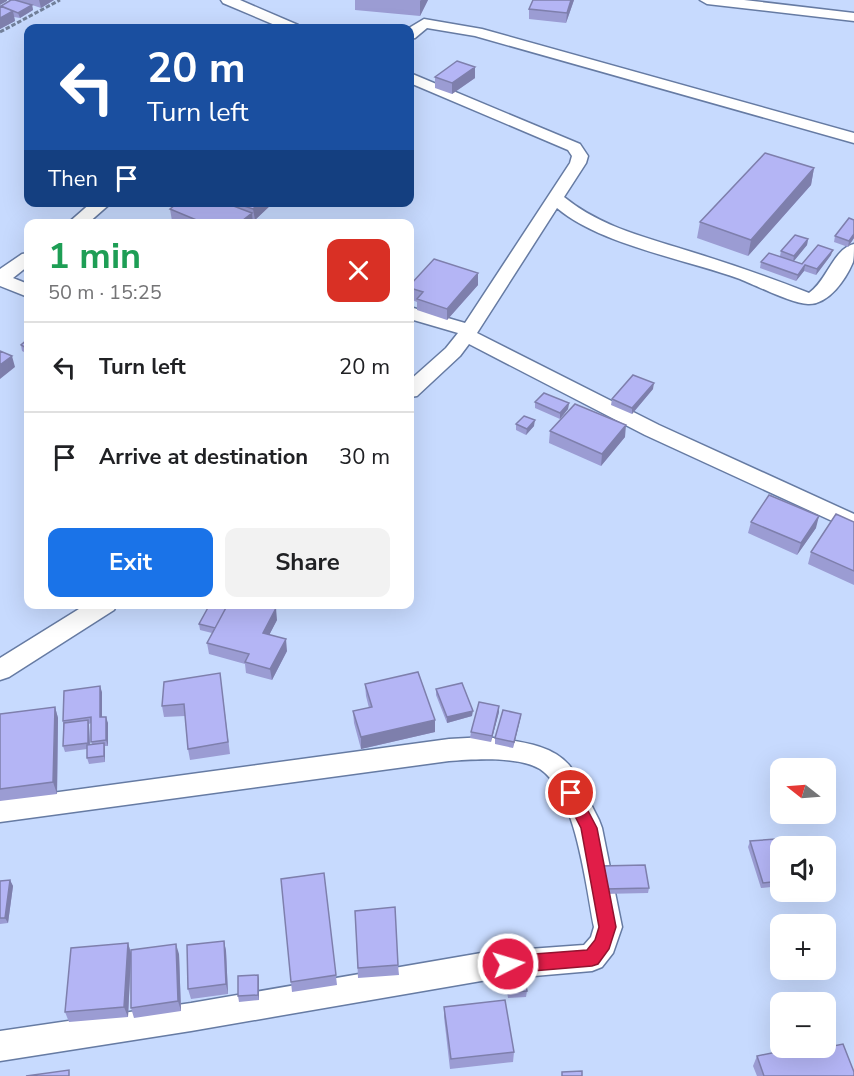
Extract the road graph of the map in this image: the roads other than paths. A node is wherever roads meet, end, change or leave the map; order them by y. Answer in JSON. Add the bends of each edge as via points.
{"nodes":[{"id":1,"x":228,"y":0,"type":"edge"},
{"id":2,"x":262,"y":0,"type":"edge"},
{"id":3,"x":707,"y":0,"type":"edge"},
{"id":4,"x":249,"y":9,"type":"junction"},
{"id":5,"x":854,"y":17,"type":"edge"},
{"id":6,"x":284,"y":24,"type":"edge"},
{"id":7,"x":414,"y":32,"type":"edge"},
{"id":8,"x":414,"y":80,"type":"edge"},
{"id":9,"x":854,"y":138,"type":"edge"},
{"id":10,"x":555,"y":198,"type":"junction"},
{"id":11,"x":97,"y":207,"type":"edge"},
{"id":12,"x":82,"y":219,"type":"edge"},
{"id":13,"x":854,"y":249,"type":"edge"},
{"id":14,"x":24,"y":261,"type":"edge"},
{"id":15,"x":0,"y":279,"type":"edge"},
{"id":16,"x":24,"y":289,"type":"edge"},
{"id":17,"x":414,"y":314,"type":"edge"},
{"id":18,"x":468,"y":333,"type":"junction"},
{"id":19,"x":414,"y":387,"type":"edge"},
{"id":20,"x":854,"y":523,"type":"edge"},
{"id":21,"x":98,"y":609,"type":"edge"},
{"id":22,"x":0,"y":670,"type":"edge"},
{"id":23,"x":0,"y":811,"type":"edge"},
{"id":24,"x":0,"y":1046,"type":"edge"}],
"edges":[{"from":1,"to":4,"type":"street"},
{"from":2,"to":4,"type":"street"},
{"from":3,"to":5,"type":"street"},
{"from":4,"to":6,"type":"street"},
{"from":7,"to":9,"type":"street","via":[[424,23],[477,32]]},
{"from":8,"to":10,"type":"street","via":[[574,147],[580,156],[578,164]]},
{"from":10,"to":13,"type":"street","via":[[578,218],[611,232],[808,299],[818,298]]},
{"from":10,"to":18,"type":"street"},
{"from":11,"to":12,"type":"street"},
{"from":14,"to":15,"type":"street"},
{"from":15,"to":16,"type":"street"},
{"from":17,"to":18,"type":"street"},
{"from":18,"to":19,"type":"street"},
{"from":18,"to":20,"type":"street","via":[[652,430]]},
{"from":21,"to":22,"type":"street"},
{"from":23,"to":24,"type":"street","via":[[449,750],[486,748],[522,753],[548,762],[562,775],[589,828],[608,927],[603,944],[592,958],[488,966]]}]}
